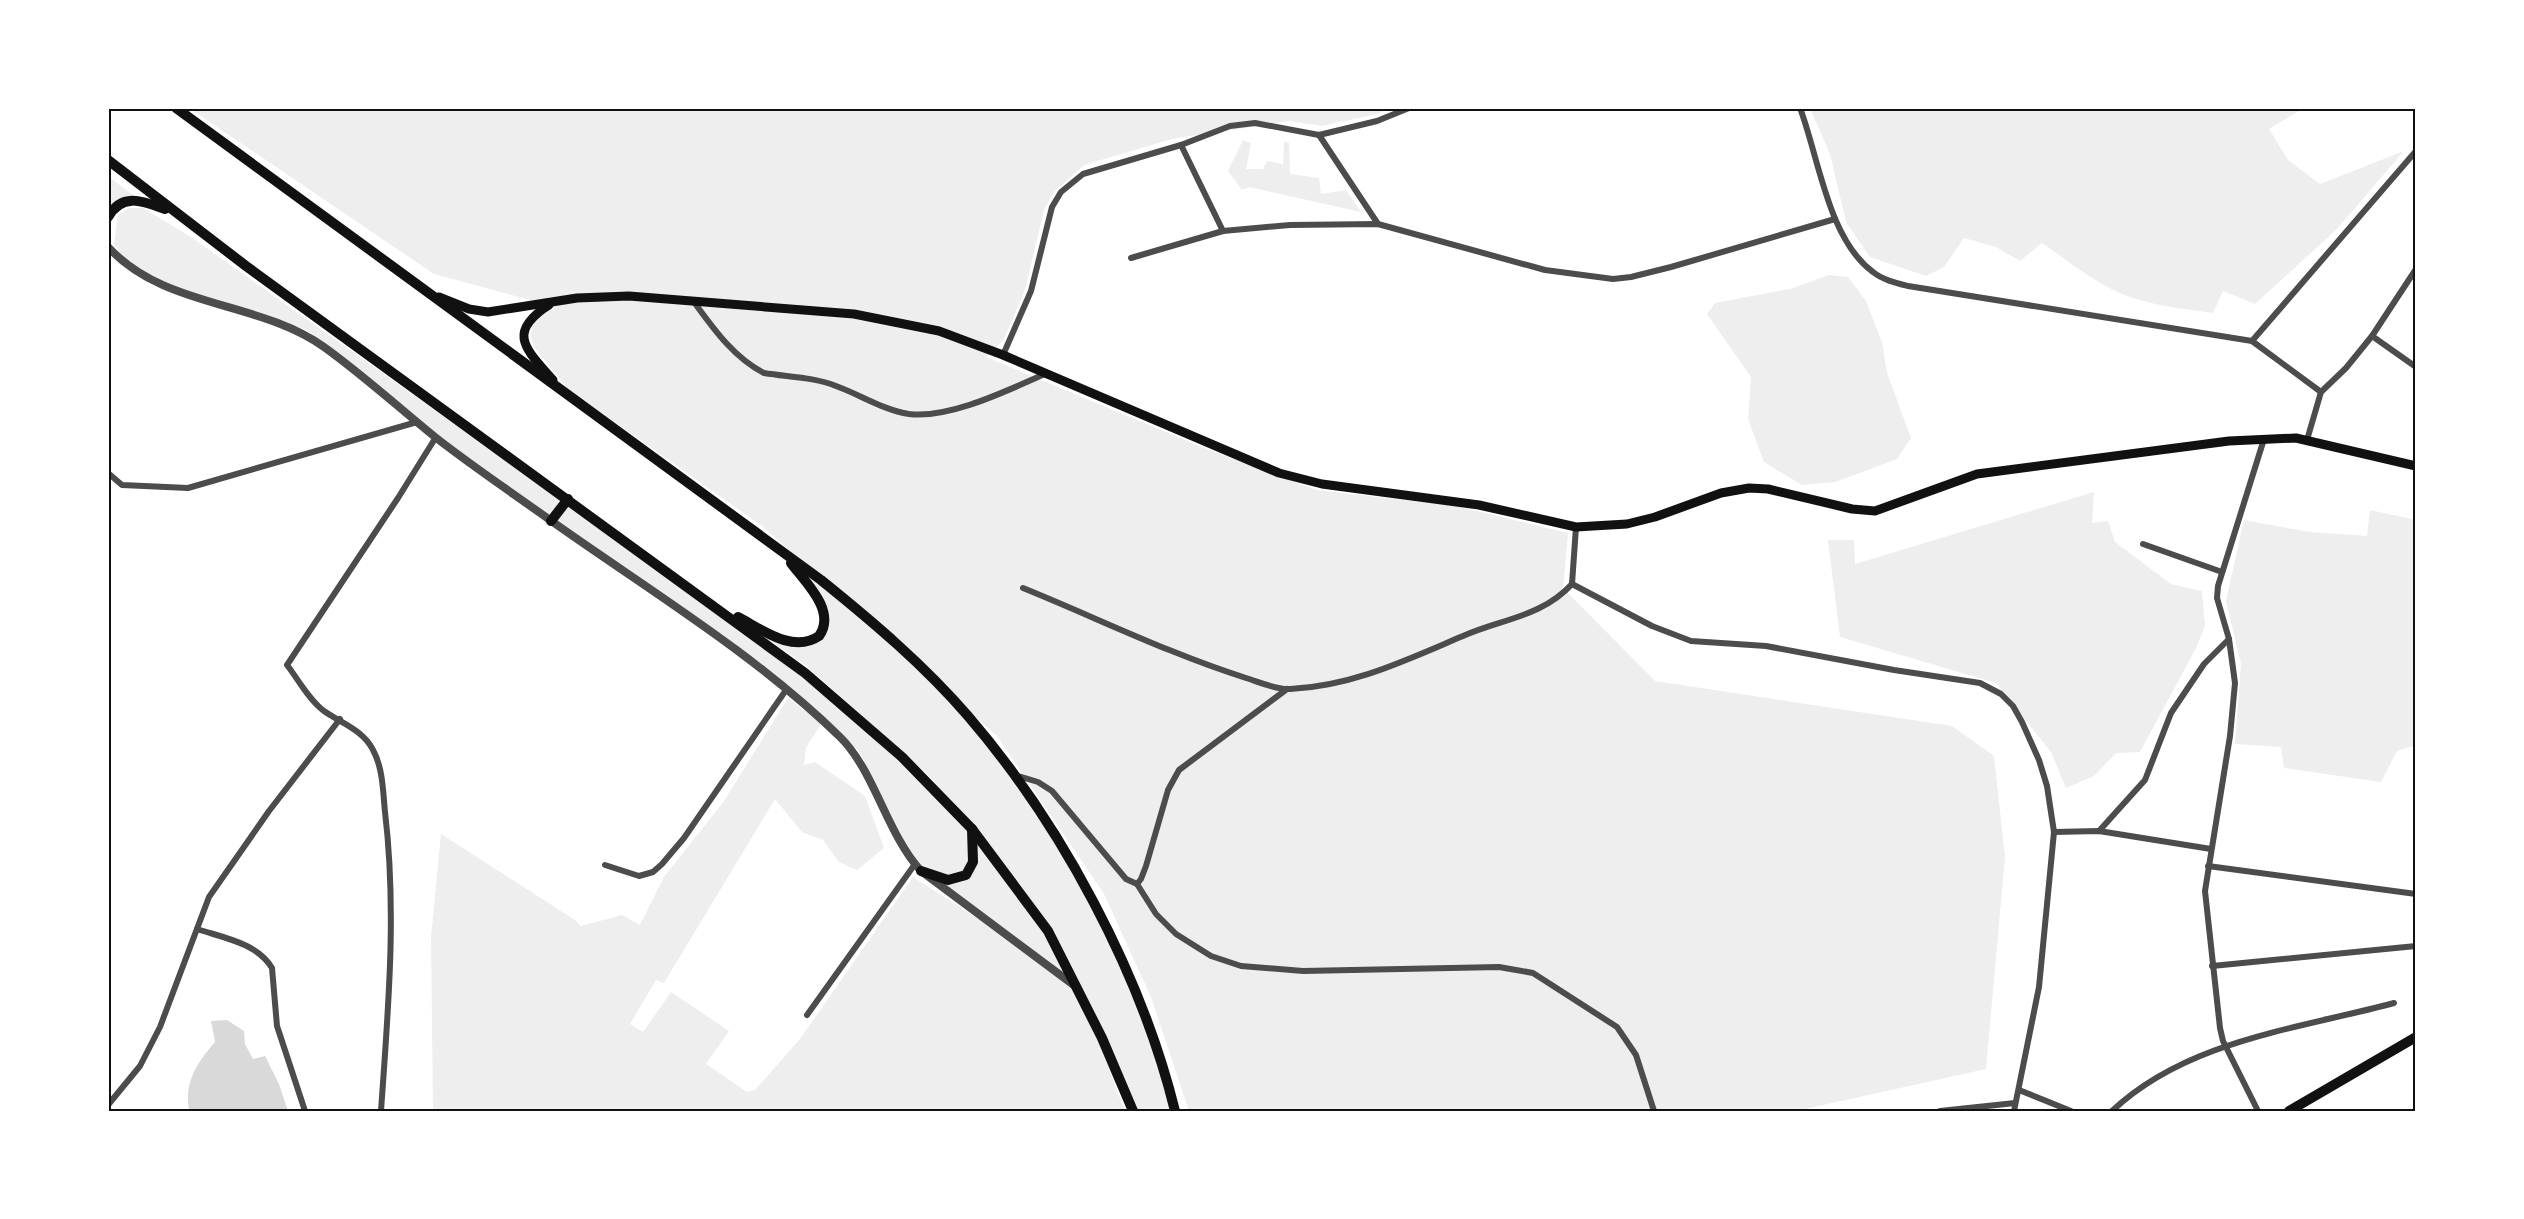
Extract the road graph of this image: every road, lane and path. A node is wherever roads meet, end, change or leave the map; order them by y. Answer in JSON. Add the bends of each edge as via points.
{"nodes":[{"id":1,"x":176,"y":108,"type":"edge"},
{"id":2,"x":1408,"y":108,"type":"edge"},
{"id":3,"x":1800,"y":108,"type":"edge"},
{"id":4,"x":1319,"y":135,"type":"junction"},
{"id":5,"x":1181,"y":145,"type":"junction"},
{"id":6,"x":2416,"y":151,"type":"edge"},
{"id":7,"x":108,"y":160,"type":"edge"},
{"id":8,"x":173,"y":212,"type":"junction"},
{"id":9,"x":108,"y":217,"type":"edge"},
{"id":10,"x":1835,"y":219,"type":"junction"},
{"id":11,"x":1378,"y":224,"type":"junction"},
{"id":12,"x":1223,"y":231,"type":"junction"},
{"id":13,"x":108,"y":246,"type":"edge"},
{"id":14,"x":1131,"y":258,"type":"dead end"},
{"id":15,"x":2416,"y":269,"type":"edge"},
{"id":16,"x":430,"y":294,"type":"junction"},
{"id":17,"x":693,"y":300,"type":"junction"},
{"id":18,"x":554,"y":302,"type":"junction"},
{"id":19,"x":2372,"y":336,"type":"junction"},
{"id":20,"x":2252,"y":341,"type":"junction"},
{"id":21,"x":1003,"y":355,"type":"junction"},
{"id":22,"x":2416,"y":367,"type":"edge"},
{"id":23,"x":1045,"y":374,"type":"junction"},
{"id":24,"x":562,"y":392,"type":"junction"},
{"id":25,"x":2321,"y":392,"type":"junction"},
{"id":26,"x":417,"y":422,"type":"junction"},
{"id":27,"x":435,"y":437,"type":"junction"},
{"id":28,"x":2265,"y":438,"type":"junction"},
{"id":29,"x":2307,"y":440,"type":"junction"},
{"id":30,"x":2416,"y":465,"type":"edge"},
{"id":31,"x":108,"y":473,"type":"edge"},
{"id":32,"x":568,"y":499,"type":"junction"},
{"id":33,"x":551,"y":521,"type":"junction"},
{"id":34,"x":1576,"y":527,"type":"junction"},
{"id":35,"x":2143,"y":544,"type":"dead end"},
{"id":36,"x":785,"y":556,"type":"junction"},
{"id":37,"x":2222,"y":572,"type":"junction"},
{"id":38,"x":1572,"y":584,"type":"junction"},
{"id":39,"x":1023,"y":588,"type":"dead end"},
{"id":40,"x":706,"y":600,"type":"junction"},
{"id":41,"x":2229,"y":639,"type":"junction"},
{"id":42,"x":786,"y":690,"type":"junction"},
{"id":43,"x":1287,"y":690,"type":"junction"},
{"id":44,"x":340,"y":719,"type":"junction"},
{"id":45,"x":1014,"y":775,"type":"junction"},
{"id":46,"x":972,"y":829,"type":"junction"},
{"id":47,"x":2099,"y":831,"type":"junction"},
{"id":48,"x":2054,"y":832,"type":"junction"},
{"id":49,"x":2211,"y":849,"type":"junction"},
{"id":50,"x":605,"y":865,"type":"dead end"},
{"id":51,"x":2208,"y":866,"type":"junction"},
{"id":52,"x":918,"y":868,"type":"junction"},
{"id":53,"x":1137,"y":884,"type":"junction"},
{"id":54,"x":2416,"y":894,"type":"edge"},
{"id":55,"x":197,"y":929,"type":"junction"},
{"id":56,"x":2416,"y":946,"type":"edge"},
{"id":57,"x":2212,"y":966,"type":"junction"},
{"id":58,"x":1076,"y":987,"type":"junction"},
{"id":59,"x":2394,"y":1003,"type":"dead end"},
{"id":60,"x":807,"y":1015,"type":"dead end"},
{"id":61,"x":2416,"y":1037,"type":"edge"},
{"id":62,"x":2227,"y":1046,"type":"junction"},
{"id":63,"x":2019,"y":1090,"type":"junction"},
{"id":64,"x":2015,"y":1102,"type":"junction"},
{"id":65,"x":108,"y":1105,"type":"edge"},
{"id":66,"x":305,"y":1111,"type":"edge"},
{"id":67,"x":381,"y":1111,"type":"edge"},
{"id":68,"x":1133,"y":1111,"type":"edge"},
{"id":69,"x":1175,"y":1111,"type":"edge"},
{"id":70,"x":1654,"y":1111,"type":"edge"},
{"id":71,"x":1940,"y":1111,"type":"edge"},
{"id":72,"x":2014,"y":1111,"type":"edge"},
{"id":73,"x":2070,"y":1111,"type":"edge"},
{"id":74,"x":2112,"y":1111,"type":"edge"},
{"id":75,"x":2258,"y":1111,"type":"edge"},
{"id":76,"x":2289,"y":1111,"type":"edge"}],
"edges":[{"from":1,"to":16,"type":"main road"},
{"from":2,"to":4,"type":"street","via":[[1355,128]]},
{"from":3,"to":10,"type":"street"},
{"from":4,"to":5,"type":"street","via":[[1255,123],[1216,130]]},
{"from":4,"to":11,"type":"street"},
{"from":5,"to":12,"type":"street"},
{"from":5,"to":21,"type":"street","via":[[1083,174],[1061,192],[1053,207],[1031,291]]},
{"from":6,"to":20,"type":"street"},
{"from":7,"to":8,"type":"main road"},
{"from":8,"to":9,"type":"main road","via":[[134,200],[117,204]]},
{"from":8,"to":32,"type":"main road"},
{"from":10,"to":11,"type":"street","via":[[1671,267],[1613,279],[1545,270]]},
{"from":10,"to":20,"type":"street","via":[[1863,264],[1893,282]]},
{"from":11,"to":12,"type":"street"},
{"from":12,"to":14,"type":"street"},
{"from":13,"to":26,"type":"street","via":[[120,260],[159,284],[302,333],[358,372]]},
{"from":15,"to":19,"type":"street"},
{"from":16,"to":18,"type":"main road","via":[[488,312]]},
{"from":16,"to":24,"type":"main road"},
{"from":17,"to":18,"type":"main road","via":[[629,296]]},
{"from":17,"to":21,"type":"main road","via":[[854,314],[918,325]]},
{"from":17,"to":23,"type":"street","via":[[741,357],[764,373],[823,382],[908,414],[992,396]]},
{"from":18,"to":24,"type":"main road","via":[[531,317],[523,337],[528,350]]},
{"from":19,"to":22,"type":"street"},
{"from":19,"to":25,"type":"street"},
{"from":20,"to":25,"type":"street"},
{"from":21,"to":23,"type":"main road"},
{"from":23,"to":34,"type":"main road","via":[[1298,478],[1479,505]]},
{"from":24,"to":36,"type":"main road"},
{"from":25,"to":29,"type":"street"},
{"from":26,"to":27,"type":"street"},
{"from":26,"to":31,"type":"street","via":[[188,488],[122,485]]},
{"from":27,"to":33,"type":"street"},
{"from":27,"to":44,"type":"street","via":[[287,665],[319,706]]},
{"from":28,"to":29,"type":"main road"},
{"from":28,"to":34,"type":"main road","via":[[1977,474],[1875,511],[1749,488],[1720,493],[1627,524]]},
{"from":28,"to":37,"type":"street"},
{"from":29,"to":30,"type":"main road"},
{"from":32,"to":33,"type":"main road"},
{"from":32,"to":40,"type":"main road"},
{"from":33,"to":42,"type":"street","via":[[722,640]]},
{"from":34,"to":38,"type":"street"},
{"from":35,"to":37,"type":"street"},
{"from":36,"to":40,"type":"main road","via":[[823,609],[823,631],[814,640],[796,642],[774,637]]},
{"from":36,"to":45,"type":"main road","via":[[864,614],[915,660],[968,716]]},
{"from":37,"to":41,"type":"street","via":[[2217,598]]},
{"from":38,"to":43,"type":"street","via":[[1561,596],[1516,620],[1465,635],[1382,671]]},
{"from":38,"to":48,"type":"street","via":[[1652,626],[1691,641],[1795,650],[1991,688],[2013,706],[2039,760]]},
{"from":39,"to":43,"type":"street","via":[[1199,662]]},
{"from":40,"to":46,"type":"main road","via":[[826,691],[902,757]]},
{"from":41,"to":47,"type":"street","via":[[2204,664],[2171,713],[2145,780]]},
{"from":41,"to":49,"type":"street","via":[[2234,706]]},
{"from":42,"to":50,"type":"street","via":[[662,864],[639,876]]},
{"from":42,"to":52,"type":"street","via":[[852,752]]},
{"from":43,"to":53,"type":"street","via":[[1179,770],[1168,790],[1142,879]]},
{"from":44,"to":55,"type":"street","via":[[217,884]]},
{"from":44,"to":67,"type":"street","via":[[360,733],[373,749],[389,843],[392,955]]},
{"from":45,"to":53,"type":"street","via":[[1052,791],[1126,879]]},
{"from":45,"to":69,"type":"main road","via":[[1041,814],[1112,938],[1148,1019]]},
{"from":46,"to":52,"type":"main road","via":[[973,862],[966,875],[948,880]]},
{"from":46,"to":58,"type":"main road","via":[[1048,931]]},
{"from":47,"to":48,"type":"street"},
{"from":47,"to":49,"type":"street"},
{"from":48,"to":63,"type":"street","via":[[2043,959]]},
{"from":49,"to":51,"type":"street"},
{"from":51,"to":54,"type":"street"},
{"from":51,"to":57,"type":"street","via":[[2206,912]]},
{"from":52,"to":58,"type":"street"},
{"from":52,"to":60,"type":"street"},
{"from":53,"to":70,"type":"street","via":[[1155,914],[1176,934],[1211,956],[1241,966],[1303,971],[1499,967],[1533,973],[1617,1027],[1636,1055]]},
{"from":55,"to":65,"type":"street","via":[[160,1027],[140,1066]]},
{"from":55,"to":66,"type":"street","via":[[247,946],[268,962],[273,975],[277,1026]]},
{"from":56,"to":57,"type":"street"},
{"from":57,"to":62,"type":"street","via":[[2220,1028]]},
{"from":58,"to":68,"type":"main road"},
{"from":59,"to":62,"type":"street"},
{"from":61,"to":76,"type":"main road"},
{"from":62,"to":74,"type":"street","via":[[2150,1081]]},
{"from":62,"to":75,"type":"street"},
{"from":63,"to":64,"type":"street"},
{"from":63,"to":73,"type":"street"},
{"from":64,"to":71,"type":"street"},
{"from":64,"to":72,"type":"street"}]}
